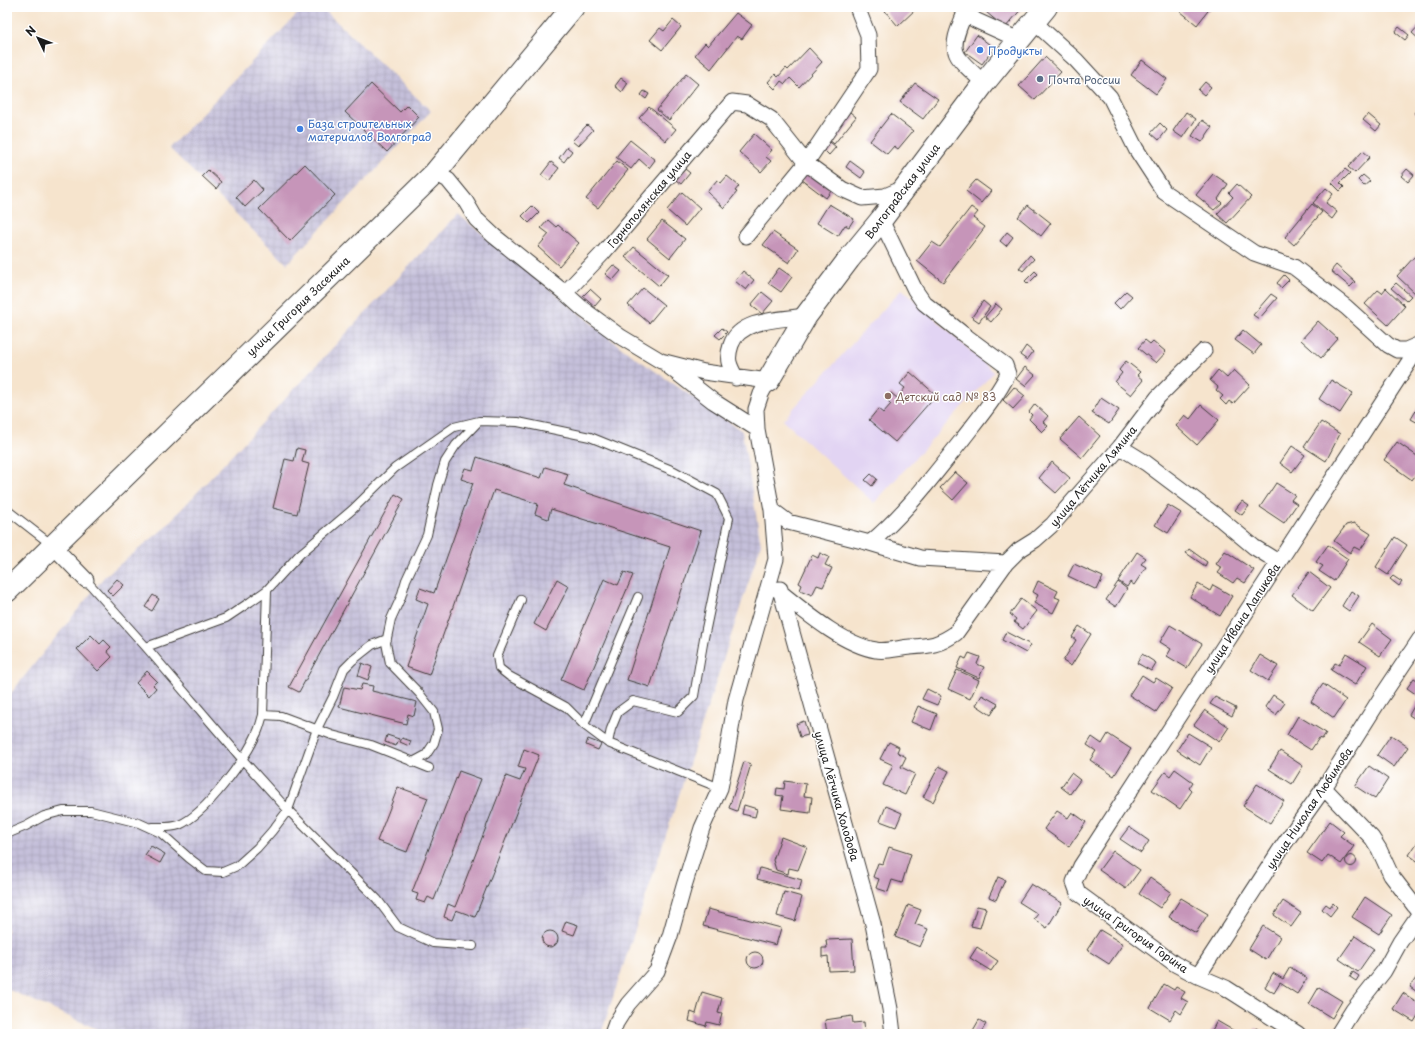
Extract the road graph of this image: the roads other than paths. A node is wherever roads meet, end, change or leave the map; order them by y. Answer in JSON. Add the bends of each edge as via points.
{"nodes":[{"id":1,"x":573,"y":7,"type":"edge"},
{"id":2,"x":857,"y":7,"type":"edge"},
{"id":3,"x":963,"y":10,"type":"edge"},
{"id":4,"x":1040,"y":14,"type":"edge"},
{"id":5,"x":1019,"y":40,"type":"junction"},
{"id":6,"x":984,"y":83,"type":"junction"},
{"id":7,"x":806,"y":163,"type":"junction"},
{"id":8,"x":435,"y":172,"type":"junction"},
{"id":9,"x":904,"y":188,"type":"junction"},
{"id":10,"x":881,"y":220,"type":"junction"},
{"id":11,"x":746,"y":236,"type":"dead end"},
{"id":12,"x":566,"y":293,"type":"junction"},
{"id":13,"x":806,"y":316,"type":"junction"},
{"id":14,"x":1420,"y":344,"type":"edge"},
{"id":15,"x":1388,"y":345,"type":"junction"},
{"id":16,"x":1204,"y":351,"type":"dead end"},
{"id":17,"x":662,"y":361,"type":"junction"},
{"id":18,"x":736,"y":378,"type":"junction"},
{"id":19,"x":1397,"y":379,"type":"junction"},
{"id":20,"x":768,"y":381,"type":"junction"},
{"id":21,"x":479,"y":421,"type":"junction"},
{"id":22,"x":757,"y":428,"type":"junction"},
{"id":23,"x":1120,"y":447,"type":"junction"},
{"id":24,"x":7,"y":510,"type":"edge"},
{"id":25,"x":772,"y":510,"type":"junction"},
{"id":26,"x":870,"y":543,"type":"junction"},
{"id":27,"x":53,"y":546,"type":"junction"},
{"id":28,"x":776,"y":558,"type":"junction"},
{"id":29,"x":1278,"y":562,"type":"junction"},
{"id":30,"x":1006,"y":563,"type":"junction"},
{"id":31,"x":86,"y":580,"type":"joint"},
{"id":32,"x":267,"y":590,"type":"junction"},
{"id":33,"x":7,"y":591,"type":"edge"},
{"id":34,"x":780,"y":592,"type":"junction"},
{"id":35,"x":638,"y":597,"type":"dead end"},
{"id":36,"x":521,"y":600,"type":"dead end"},
{"id":37,"x":387,"y":639,"type":"junction"},
{"id":38,"x":1420,"y":639,"type":"edge"},
{"id":39,"x":146,"y":647,"type":"junction"},
{"id":40,"x":263,"y":715,"type":"junction"},
{"id":41,"x":584,"y":725,"type":"junction"},
{"id":42,"x":318,"y":729,"type":"junction"},
{"id":43,"x":608,"y":743,"type":"junction"},
{"id":44,"x":242,"y":759,"type":"junction"},
{"id":45,"x":413,"y":762,"type":"junction"},
{"id":46,"x":429,"y":768,"type":"dead end"},
{"id":47,"x":720,"y":788,"type":"junction"},
{"id":48,"x":1324,"y":788,"type":"junction"},
{"id":49,"x":288,"y":810,"type":"junction"},
{"id":50,"x":149,"y":828,"type":"junction"},
{"id":51,"x":7,"y":834,"type":"edge"},
{"id":52,"x":1078,"y":893,"type":"joint"},
{"id":53,"x":1420,"y":913,"type":"edge"},
{"id":54,"x":473,"y":946,"type":"dead end"},
{"id":55,"x":1198,"y":976,"type":"junction"},
{"id":56,"x":612,"y":1034,"type":"edge"},
{"id":57,"x":893,"y":1034,"type":"edge"},
{"id":58,"x":1298,"y":1034,"type":"edge"},
{"id":59,"x":1338,"y":1034,"type":"edge"}],
"edges":[{"from":1,"to":8,"type":"main road","name":"улица Григория Засекина"},
{"from":2,"to":7,"type":"street","via":[[868,35],[869,70]]},
{"from":3,"to":5,"type":"street","via":[[975,20]]},
{"from":3,"to":6,"type":"street","via":[[955,42],[956,53]]},
{"from":4,"to":5,"type":"main road","name":"Волгоградская улица"},
{"from":4,"to":15,"type":"street","via":[[1076,60],[1110,97],[1136,149],[1164,192],[1254,253],[1294,267],[1346,307]]},
{"from":5,"to":6,"type":"main road","name":"Волгоградская улица"},
{"from":6,"to":9,"type":"main road","name":"Волгоградская улица"},
{"from":7,"to":9,"type":"street","via":[[842,190],[862,198],[885,196]]},
{"from":7,"to":11,"type":"street"},
{"from":7,"to":12,"type":"street","name":"Горнополянская улица","via":[[770,119],[747,104],[732,102]]},
{"from":8,"to":12,"type":"street","via":[[448,180],[476,218],[494,236]]},
{"from":8,"to":27,"type":"main road","name":"улица Григория Засекина"},
{"from":9,"to":10,"type":"main road","name":"Волгоградская улица"},
{"from":10,"to":13,"type":"main road","name":"Волгоградская улица"},
{"from":10,"to":26,"type":"street","via":[[915,290],[924,303],[1005,365],[1008,374],[1002,387],[929,483],[901,515]]},
{"from":12,"to":17,"type":"street","via":[[584,310],[621,337]]},
{"from":13,"to":18,"type":"street","via":[[755,324],[742,330],[733,341],[728,355],[729,365]]},
{"from":13,"to":20,"type":"main road","name":"Волгоградская улица"},
{"from":14,"to":15,"type":"street","via":[[1406,350],[1397,350]]},
{"from":14,"to":19,"type":"street","name":"улица Ивана Лапикова"},
{"from":15,"to":19,"type":"street","via":[[1401,366]]},
{"from":16,"to":23,"type":"street","name":"улица Лётчика Лямина","via":[[1158,397]]},
{"from":17,"to":18,"type":"street"},
{"from":17,"to":22,"type":"street","via":[[713,401]]},
{"from":18,"to":20,"type":"street"},
{"from":19,"to":29,"type":"street","name":"улица Ивана Лапикова"},
{"from":20,"to":22,"type":"street","name":"улица Лётчика Холодова","via":[[756,409]]},
{"from":21,"to":32,"type":"lane","via":[[454,427],[395,468],[352,510],[300,554]]},
{"from":21,"to":37,"type":"lane","via":[[456,445],[446,462],[427,535],[391,619]]},
{"from":21,"to":43,"type":"lane","via":[[518,422],[590,437],[674,471],[717,494],[729,518],[694,696],[678,712],[633,701],[618,712],[610,728]]},
{"from":22,"to":25,"type":"street","name":"улица Лётчика Холодова"},
{"from":23,"to":29,"type":"street","via":[[1146,463],[1254,547]]},
{"from":23,"to":30,"type":"street","name":"улица Лётчика Лямина","via":[[1053,524]]},
{"from":24,"to":27,"type":"lane"},
{"from":25,"to":26,"type":"street","via":[[788,522]]},
{"from":25,"to":28,"type":"street","name":"улица Лётчика Холодова"},
{"from":26,"to":30,"type":"street","via":[[920,558]]},
{"from":27,"to":31,"type":"street"},
{"from":27,"to":33,"type":"main road","name":"улица Григория Засекина"},
{"from":28,"to":34,"type":"street","name":"улица Лётчика Холодова"},
{"from":28,"to":47,"type":"street","via":[[736,700]]},
{"from":29,"to":52,"type":"street","name":"улица Ивана Лапикова","via":[[1081,866],[1074,882]]},
{"from":30,"to":34,"type":"street","name":"улица Лётчика Лямина","via":[[956,633],[930,646],[878,650],[855,644],[811,616]]},
{"from":31,"to":39,"type":"lane"},
{"from":32,"to":39,"type":"lane","via":[[226,618]]},
{"from":32,"to":40,"type":"lane"},
{"from":34,"to":57,"type":"street","name":"улица Лётчика Холодова","via":[[873,924]]},
{"from":35,"to":41,"type":"lane"},
{"from":36,"to":41,"type":"lane","via":[[497,656],[499,668],[516,680],[566,706]]},
{"from":37,"to":42,"type":"lane","via":[[372,645],[344,669]]},
{"from":37,"to":45,"type":"lane","via":[[390,663],[434,712],[438,729],[434,743],[426,754]]},
{"from":38,"to":48,"type":"street","name":"улица Николая Любимова"},
{"from":39,"to":44,"type":"lane"},
{"from":40,"to":42,"type":"lane","via":[[281,716]]},
{"from":40,"to":44,"type":"lane","via":[[257,733]]},
{"from":41,"to":43,"type":"lane"},
{"from":42,"to":45,"type":"lane","via":[[371,745]]},
{"from":42,"to":49,"type":"lane"},
{"from":43,"to":47,"type":"lane"},
{"from":44,"to":49,"type":"lane"},
{"from":44,"to":50,"type":"lane","via":[[205,806],[188,819],[179,825]]},
{"from":45,"to":46,"type":"lane"},
{"from":47,"to":56,"type":"street","via":[[702,828],[657,971],[628,1004]]},
{"from":48,"to":53,"type":"street","via":[[1372,838],[1391,875]]},
{"from":48,"to":55,"type":"street","name":"улица Николая Любимова","via":[[1282,847]]},
{"from":49,"to":50,"type":"lane","via":[[257,848],[237,866],[223,872],[206,871],[161,833]]},
{"from":49,"to":54,"type":"lane","via":[[377,899],[398,927],[433,943]]},
{"from":50,"to":51,"type":"lane","via":[[91,811],[63,811],[44,816]]},
{"from":52,"to":55,"type":"street","name":"улица Григория Горина","via":[[1175,964]]},
{"from":53,"to":59,"type":"street","via":[[1384,971]]},
{"from":55,"to":58,"type":"street","name":"улица Григория Горина","via":[[1226,988]]}]}
